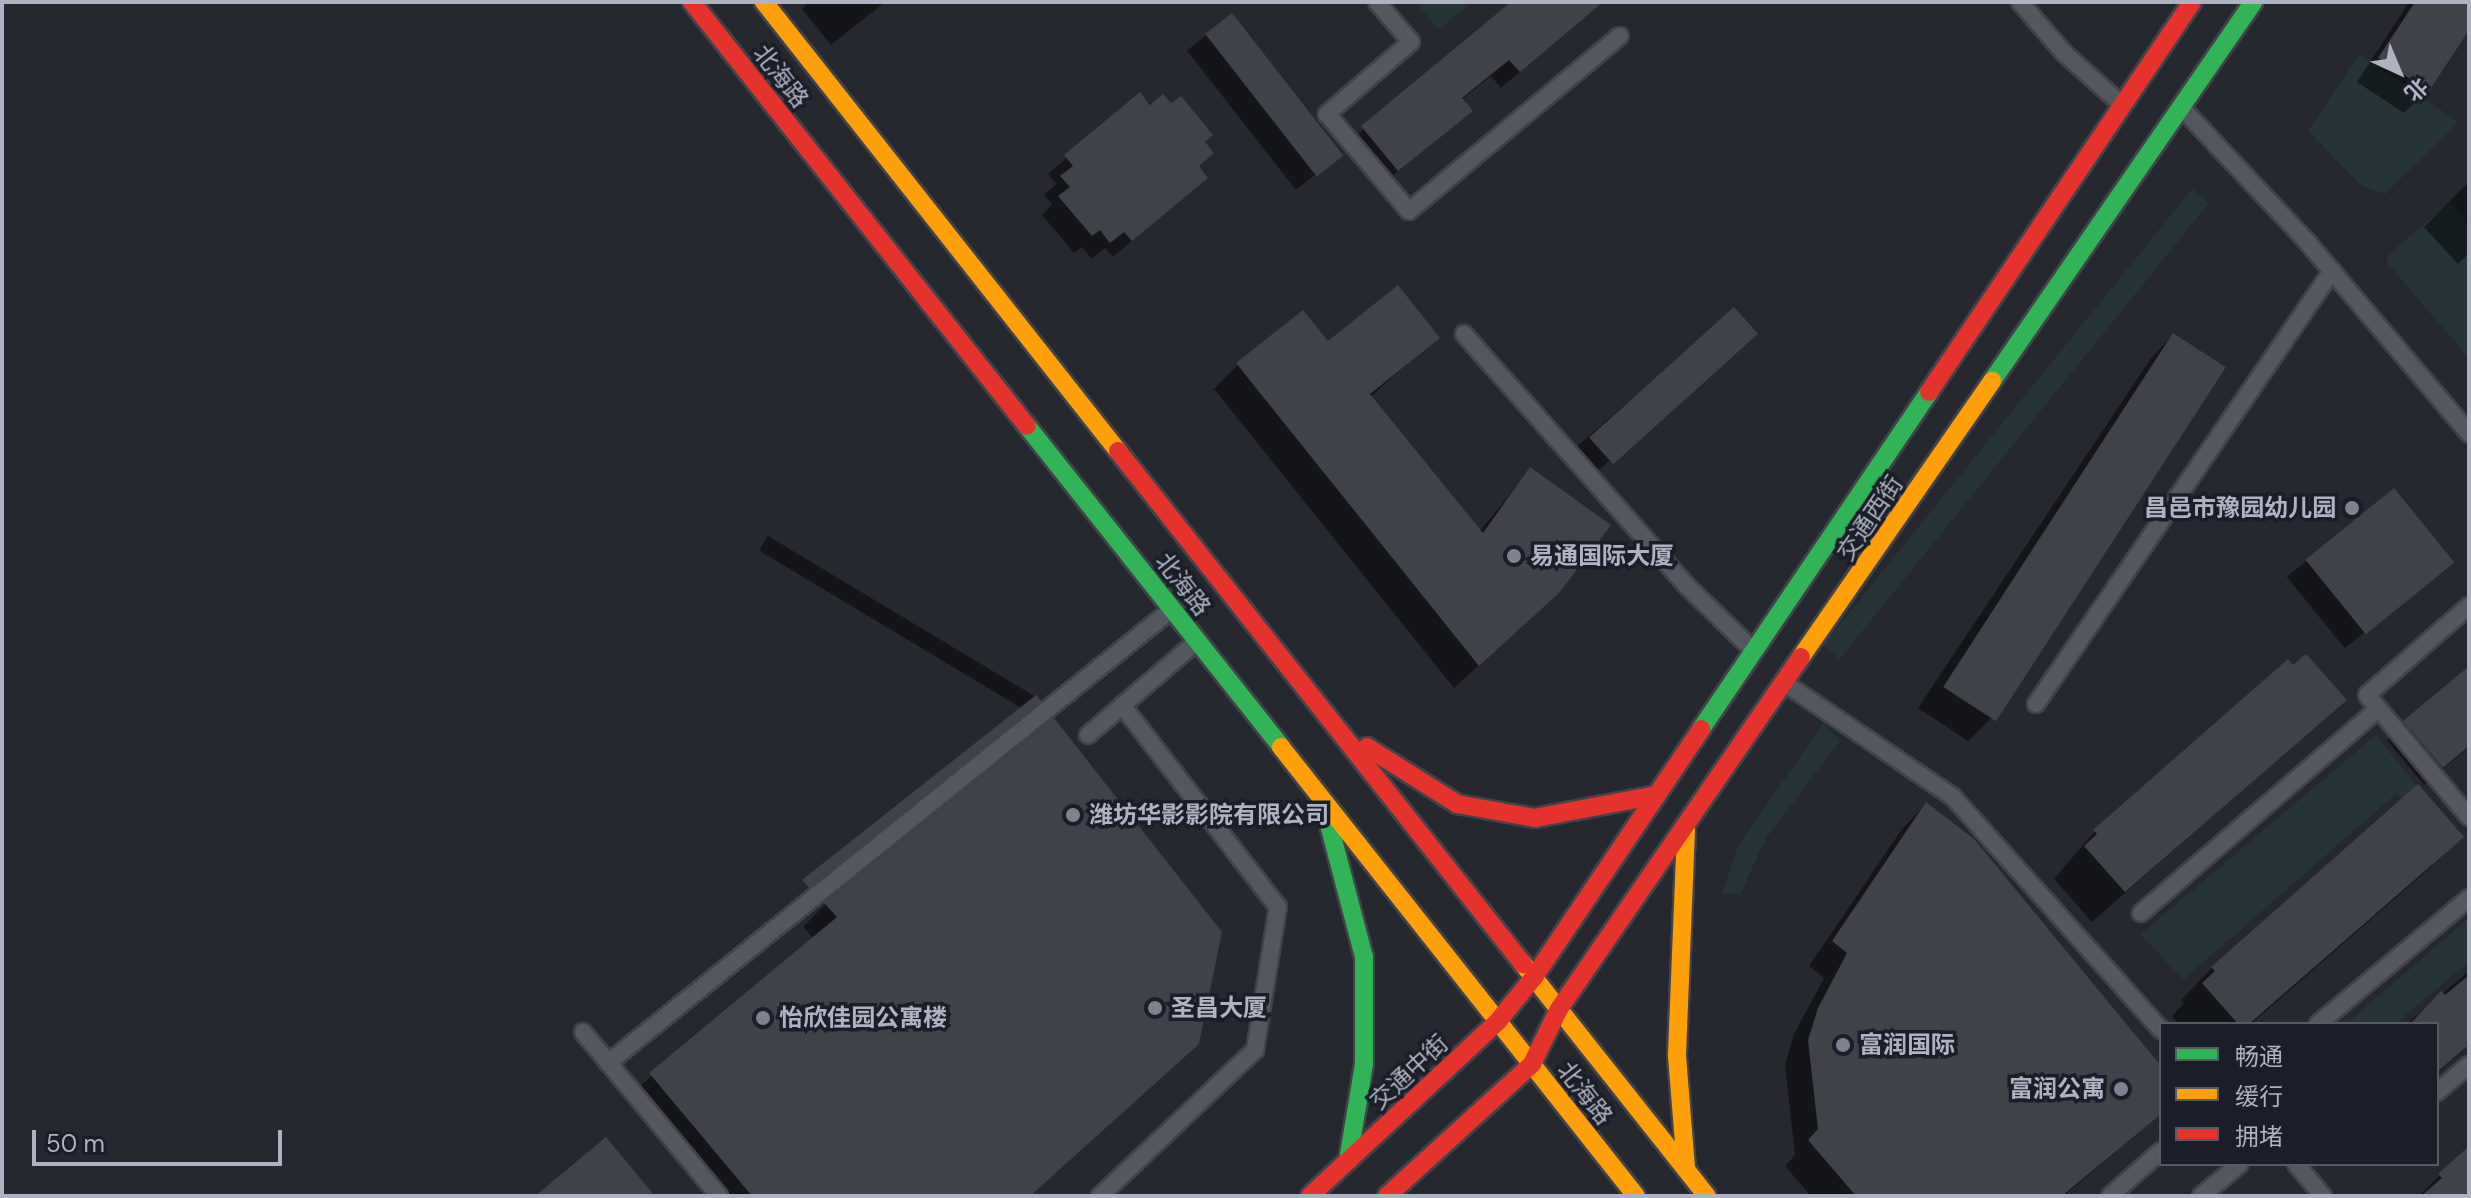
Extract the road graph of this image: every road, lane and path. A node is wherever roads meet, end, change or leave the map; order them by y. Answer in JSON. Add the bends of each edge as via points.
{"nodes":[{"id":1,"x":692,"y":2,"type":"edge"},
{"id":2,"x":764,"y":2,"type":"edge"},
{"id":3,"x":1377,"y":2,"type":"edge"},
{"id":4,"x":2020,"y":2,"type":"edge"},
{"id":5,"x":2192,"y":2,"type":"edge"},
{"id":6,"x":2253,"y":2,"type":"edge"},
{"id":7,"x":1620,"y":36,"type":"dead end"},
{"id":8,"x":2122,"y":105,"type":"junction"},
{"id":9,"x":2181,"y":107,"type":"junction"},
{"id":10,"x":2332,"y":271,"type":"junction"},
{"id":11,"x":1464,"y":334,"type":"dead end"},
{"id":12,"x":2469,"y":433,"type":"edge"},
{"id":13,"x":2469,"y":606,"type":"edge"},
{"id":14,"x":1172,"y":609,"type":"junction"},
{"id":15,"x":1197,"y":640,"type":"junction"},
{"id":16,"x":1754,"y":651,"type":"junction"},
{"id":17,"x":1786,"y":684,"type":"junction"},
{"id":18,"x":2036,"y":704,"type":"dead end"},
{"id":19,"x":1122,"y":705,"type":"junction"},
{"id":20,"x":2378,"y":709,"type":"junction"},
{"id":21,"x":1338,"y":729,"type":"junction"},
{"id":22,"x":1088,"y":735,"type":"dead end"},
{"id":23,"x":2469,"y":789,"type":"edge"},
{"id":24,"x":1657,"y":795,"type":"junction"},
{"id":25,"x":1322,"y":799,"type":"junction"},
{"id":26,"x":2456,"y":801,"type":"junction"},
{"id":27,"x":2469,"y":817,"type":"edge"},
{"id":28,"x":1686,"y":830,"type":"junction"},
{"id":29,"x":2469,"y":898,"type":"edge"},
{"id":30,"x":2141,"y":913,"type":"dead end"},
{"id":31,"x":1534,"y":977,"type":"junction"},
{"id":32,"x":1559,"y":1009,"type":"junction"},
{"id":33,"x":1498,"y":1021,"type":"junction"},
{"id":34,"x":2320,"y":1022,"type":"edge"},
{"id":35,"x":2159,"y":1028,"type":"edge"},
{"id":36,"x":583,"y":1032,"type":"dead end"},
{"id":37,"x":608,"y":1063,"type":"junction"},
{"id":38,"x":1532,"y":1064,"type":"junction"},
{"id":39,"x":2469,"y":1065,"type":"edge"},
{"id":40,"x":2439,"y":1090,"type":"edge"},
{"id":41,"x":2159,"y":1153,"type":"edge"},
{"id":42,"x":1348,"y":1161,"type":"junction"},
{"id":43,"x":2238,"y":1166,"type":"edge"},
{"id":44,"x":2298,"y":1166,"type":"edge"},
{"id":45,"x":1686,"y":1169,"type":"junction"},
{"id":46,"x":719,"y":1196,"type":"edge"},
{"id":47,"x":1100,"y":1196,"type":"edge"},
{"id":48,"x":1310,"y":1196,"type":"edge"},
{"id":49,"x":1387,"y":1196,"type":"edge"},
{"id":50,"x":1636,"y":1196,"type":"edge"},
{"id":51,"x":1707,"y":1196,"type":"edge"},
{"id":52,"x":2110,"y":1196,"type":"edge"},
{"id":53,"x":2201,"y":1196,"type":"edge"},
{"id":54,"x":2323,"y":1196,"type":"edge"}],
"edges":[{"from":1,"to":14,"type":"main road","name":"北海路"},
{"from":2,"to":21,"type":"main road","name":"北海路"},
{"from":3,"to":7,"type":"lane","via":[[1411,42],[1327,114],[1409,211]]},
{"from":4,"to":8,"type":"lane","via":[[2064,53]]},
{"from":5,"to":8,"type":"main road","name":"交通西街"},
{"from":6,"to":9,"type":"main road","name":"交通西街"},
{"from":8,"to":16,"type":"main road","name":"交通西街"},
{"from":9,"to":10,"type":"lane"},
{"from":9,"to":17,"type":"main road","name":"交通西街"},
{"from":10,"to":12,"type":"lane"},
{"from":10,"to":18,"type":"lane"},
{"from":11,"to":16,"type":"lane","via":[[1685,584]]},
{"from":13,"to":20,"type":"lane","via":[[2367,695]]},
{"from":14,"to":15,"type":"main road","name":"北海路"},
{"from":14,"to":37,"type":"lane"},
{"from":15,"to":19,"type":"lane"},
{"from":15,"to":25,"type":"main road","name":"北海路"},
{"from":16,"to":24,"type":"main road","name":"交通西街"},
{"from":17,"to":28,"type":"main road","name":"交通西街"},
{"from":17,"to":35,"type":"lane","via":[[1953,797]]},
{"from":19,"to":22,"type":"lane"},
{"from":19,"to":47,"type":"lane","via":[[1278,907],[1255,1050]]},
{"from":20,"to":26,"type":"lane"},
{"from":20,"to":30,"type":"lane"},
{"from":21,"to":24,"type":"main road","via":[[1457,804],[1535,818]]},
{"from":21,"to":31,"type":"main road","name":"北海路"},
{"from":23,"to":26,"type":"lane"},
{"from":24,"to":31,"type":"main road","name":"交通西街"},
{"from":25,"to":33,"type":"main road","name":"北海路"},
{"from":25,"to":42,"type":"main road","via":[[1364,957],[1364,1064]]},
{"from":26,"to":27,"type":"lane"},
{"from":28,"to":32,"type":"main road","name":"交通西街"},
{"from":28,"to":45,"type":"main road","via":[[1677,1056]]},
{"from":29,"to":34,"type":"lane"},
{"from":31,"to":32,"type":"main road","name":"北海路"},
{"from":31,"to":33,"type":"main road","name":"交通中街"},
{"from":32,"to":38,"type":"main road","name":"交通西街"},
{"from":32,"to":45,"type":"main road","name":"北海路"},
{"from":33,"to":38,"type":"main road","name":"北海路"},
{"from":33,"to":42,"type":"main road","name":"交通中街"},
{"from":36,"to":37,"type":"lane"},
{"from":37,"to":46,"type":"lane"},
{"from":38,"to":49,"type":"main road"},
{"from":38,"to":50,"type":"main road","name":"北海路"},
{"from":39,"to":40,"type":"lane"},
{"from":41,"to":52,"type":"lane"},
{"from":42,"to":48,"type":"main road","name":"交通中街"},
{"from":43,"to":53,"type":"lane"},
{"from":44,"to":54,"type":"lane"},
{"from":45,"to":51,"type":"main road","name":"北海路"}]}
